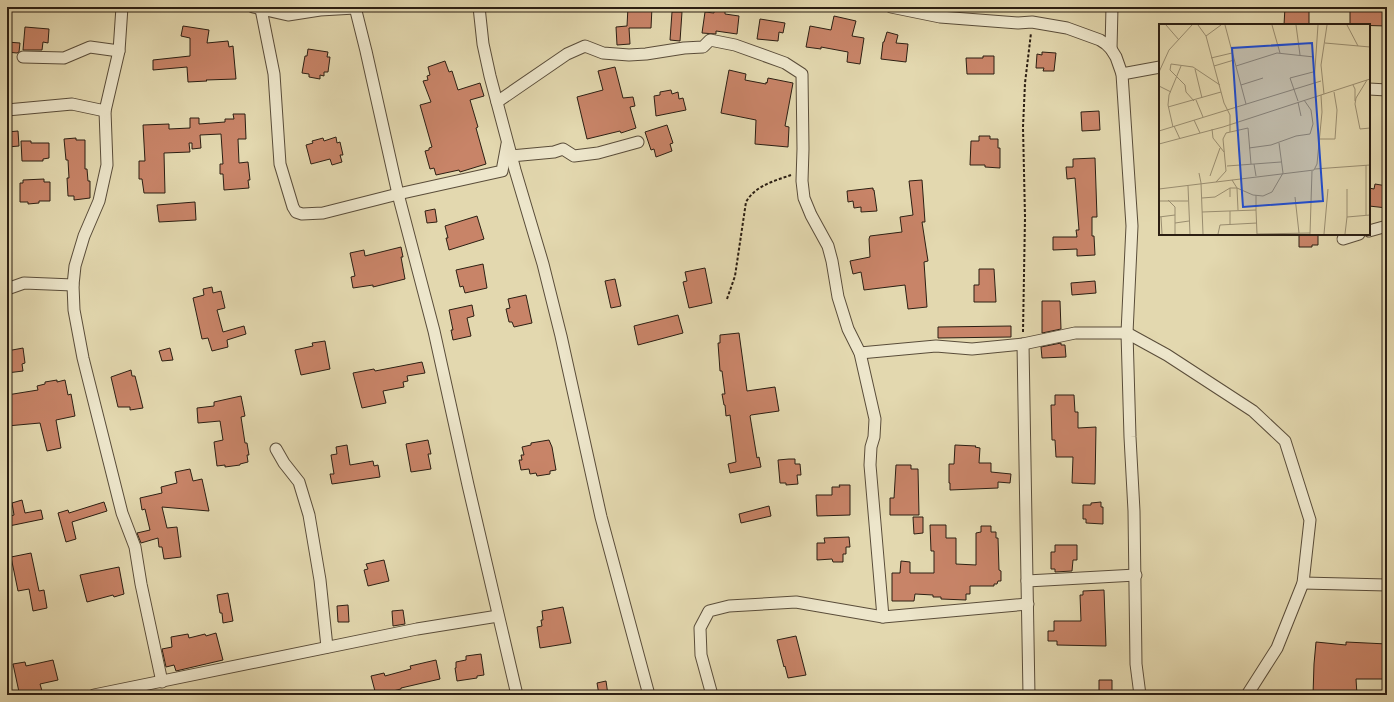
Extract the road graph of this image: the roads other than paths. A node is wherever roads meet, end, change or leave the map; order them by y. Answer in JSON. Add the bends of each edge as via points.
{"nodes":[{"id":1,"x":122,"y":7,"type":"edge"},
{"id":2,"x":479,"y":7,"type":"edge"},
{"id":3,"x":891,"y":7,"type":"edge"},
{"id":4,"x":1112,"y":7,"type":"edge"},
{"id":5,"x":257,"y":8,"type":"edge"},
{"id":6,"x":355,"y":8,"type":"edge"},
{"id":7,"x":1111,"y":48,"type":"junction"},
{"id":8,"x":119,"y":51,"type":"junction"},
{"id":9,"x":23,"y":57,"type":"dead end"},
{"id":10,"x":1159,"y":66,"type":"edge"},
{"id":11,"x":1122,"y":74,"type":"junction"},
{"id":12,"x":1370,"y":90,"type":"edge"},
{"id":13,"x":1387,"y":90,"type":"edge"},
{"id":14,"x":497,"y":102,"type":"junction"},
{"id":15,"x":7,"y":110,"type":"edge"},
{"id":16,"x":105,"y":111,"type":"junction"},
{"id":17,"x":507,"y":140,"type":"junction"},
{"id":18,"x":638,"y":142,"type":"dead end"},
{"id":19,"x":512,"y":156,"type":"junction"},
{"id":20,"x":398,"y":194,"type":"junction"},
{"id":21,"x":1387,"y":226,"type":"edge"},
{"id":22,"x":1370,"y":231,"type":"edge"},
{"id":23,"x":1356,"y":235,"type":"edge"},
{"id":24,"x":1343,"y":239,"type":"dead end"},
{"id":25,"x":73,"y":285,"type":"junction"},
{"id":26,"x":7,"y":289,"type":"edge"},
{"id":27,"x":1127,"y":333,"type":"junction"},
{"id":28,"x":1023,"y":344,"type":"junction"},
{"id":29,"x":860,"y":353,"type":"junction"},
{"id":30,"x":276,"y":450,"type":"dead end"},
{"id":31,"x":1136,"y":575,"type":"junction"},
{"id":32,"x":1027,"y":581,"type":"junction"},
{"id":33,"x":1303,"y":584,"type":"junction"},
{"id":34,"x":1387,"y":585,"type":"edge"},
{"id":35,"x":1028,"y":604,"type":"junction"},
{"id":36,"x":498,"y":616,"type":"junction"},
{"id":37,"x":883,"y":617,"type":"junction"},
{"id":38,"x":327,"y":647,"type":"junction"},
{"id":39,"x":162,"y":682,"type":"junction"},
{"id":40,"x":108,"y":694,"type":"edge"},
{"id":41,"x":94,"y":695,"type":"edge"},
{"id":42,"x":517,"y":695,"type":"edge"},
{"id":43,"x":649,"y":695,"type":"edge"},
{"id":44,"x":712,"y":695,"type":"edge"},
{"id":45,"x":1029,"y":695,"type":"edge"},
{"id":46,"x":1140,"y":695,"type":"edge"},
{"id":47,"x":1247,"y":695,"type":"edge"}],
"edges":[{"from":1,"to":8,"type":"street"},
{"from":2,"to":14,"type":"street","via":[[483,44]]},
{"from":3,"to":7,"type":"street","via":[[940,17],[1032,22],[1067,28],[1100,40]]},
{"from":4,"to":7,"type":"street"},
{"from":5,"to":6,"type":"street","via":[[288,15]]},
{"from":5,"to":20,"type":"street","via":[[274,74],[280,164],[294,210],[306,215],[323,213]]},
{"from":6,"to":20,"type":"street"},
{"from":7,"to":11,"type":"street"},
{"from":8,"to":9,"type":"street","via":[[90,48],[64,58]]},
{"from":8,"to":16,"type":"street"},
{"from":10,"to":11,"type":"street"},
{"from":11,"to":27,"type":"street","via":[[1132,226]]},
{"from":12,"to":13,"type":"street"},
{"from":14,"to":17,"type":"street"},
{"from":14,"to":29,"type":"street","via":[[567,54],[585,46],[603,53],[628,55],[703,47],[710,40],[735,45],[785,64],[802,74],[802,186],[806,203],[828,246],[838,297],[848,329]]},
{"from":15,"to":16,"type":"street","via":[[72,104]]},
{"from":16,"to":25,"type":"street","via":[[106,171],[100,201],[79,252]]},
{"from":17,"to":19,"type":"street"},
{"from":17,"to":20,"type":"street","via":[[502,171]]},
{"from":18,"to":19,"type":"street","via":[[598,153],[574,156],[563,149]]},
{"from":19,"to":43,"type":"street","via":[[543,264],[601,517]]},
{"from":20,"to":36,"type":"street","via":[[434,331]]},
{"from":21,"to":22,"type":"street"},
{"from":23,"to":24,"type":"street"},
{"from":25,"to":26,"type":"street","via":[[24,283]]},
{"from":25,"to":39,"type":"street","via":[[74,310],[83,358],[122,513],[135,547]]},
{"from":27,"to":28,"type":"street","via":[[1075,333]]},
{"from":27,"to":31,"type":"street"},
{"from":27,"to":33,"type":"street","via":[[1167,355],[1253,411],[1285,441],[1310,520]]},
{"from":28,"to":29,"type":"street","via":[[972,350],[936,346]]},
{"from":28,"to":32,"type":"street"},
{"from":29,"to":37,"type":"street","via":[[875,419],[870,465]]},
{"from":30,"to":38,"type":"street","via":[[299,482],[308,514],[320,580]]},
{"from":31,"to":32,"type":"street"},
{"from":31,"to":46,"type":"street","via":[[1136,664]]},
{"from":32,"to":35,"type":"street"},
{"from":33,"to":34,"type":"street"},
{"from":33,"to":47,"type":"street","via":[[1276,648]]},
{"from":35,"to":37,"type":"street"},
{"from":35,"to":45,"type":"street"},
{"from":36,"to":38,"type":"street"},
{"from":36,"to":42,"type":"street"},
{"from":37,"to":44,"type":"street","via":[[796,602],[729,606],[709,611],[700,628],[701,655]]},
{"from":38,"to":39,"type":"street"},
{"from":39,"to":40,"type":"street"},
{"from":40,"to":41,"type":"street"}]}
